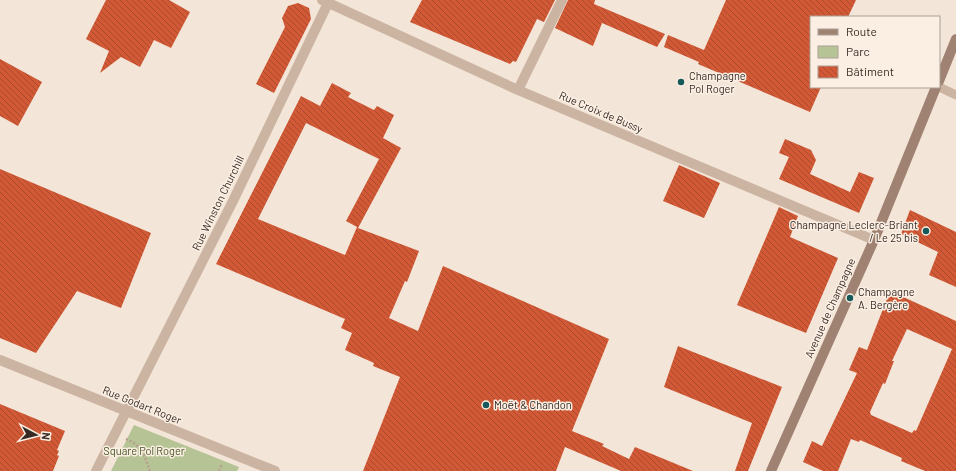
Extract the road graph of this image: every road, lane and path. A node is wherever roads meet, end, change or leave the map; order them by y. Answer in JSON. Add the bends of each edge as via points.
{"nodes":[{"id":1,"x":562,"y":0,"type":"edge"},
{"id":2,"x":325,"y":1,"type":"edge"},
{"id":3,"x":956,"y":39,"type":"edge"},
{"id":4,"x":940,"y":78,"type":"edge"},
{"id":5,"x":938,"y":88,"type":"edge"},
{"id":6,"x":940,"y":88,"type":"edge"},
{"id":7,"x":518,"y":90,"type":"junction"},
{"id":8,"x":956,"y":95,"type":"edge"},
{"id":9,"x":874,"y":240,"type":"junction"},
{"id":10,"x":0,"y":360,"type":"edge"},
{"id":11,"x":126,"y":412,"type":"junction"},
{"id":12,"x":114,"y":435,"type":"junction"},
{"id":13,"x":271,"y":470,"type":"edge"},
{"id":14,"x":96,"y":471,"type":"edge"},
{"id":15,"x":150,"y":471,"type":"edge"},
{"id":16,"x":771,"y":471,"type":"edge"}],
"edges":[{"from":1,"to":7,"type":"street"},
{"from":2,"to":7,"type":"street","name":"Rue Croix de Bussy"},
{"from":2,"to":11,"type":"street","name":"Rue Winston Churchill","via":[[233,201]]},
{"from":3,"to":4,"type":"main road"},
{"from":5,"to":9,"type":"main road","name":"Avenue de Champagne"},
{"from":6,"to":8,"type":"lane"},
{"from":7,"to":9,"type":"street","name":"Rue Croix de Bussy"},
{"from":9,"to":16,"type":"main road","name":"Avenue de Champagne"},
{"from":10,"to":11,"type":"street","name":"Rue Godart Roger"},
{"from":11,"to":12,"type":"street","name":"Rue Winston Churchill"},
{"from":11,"to":13,"type":"street","name":"Rue Godart Roger"},
{"from":12,"to":14,"type":"street","name":"Rue Winston Churchill"},
{"from":12,"to":15,"type":"path","via":[[135,442],[144,453]]}]}
